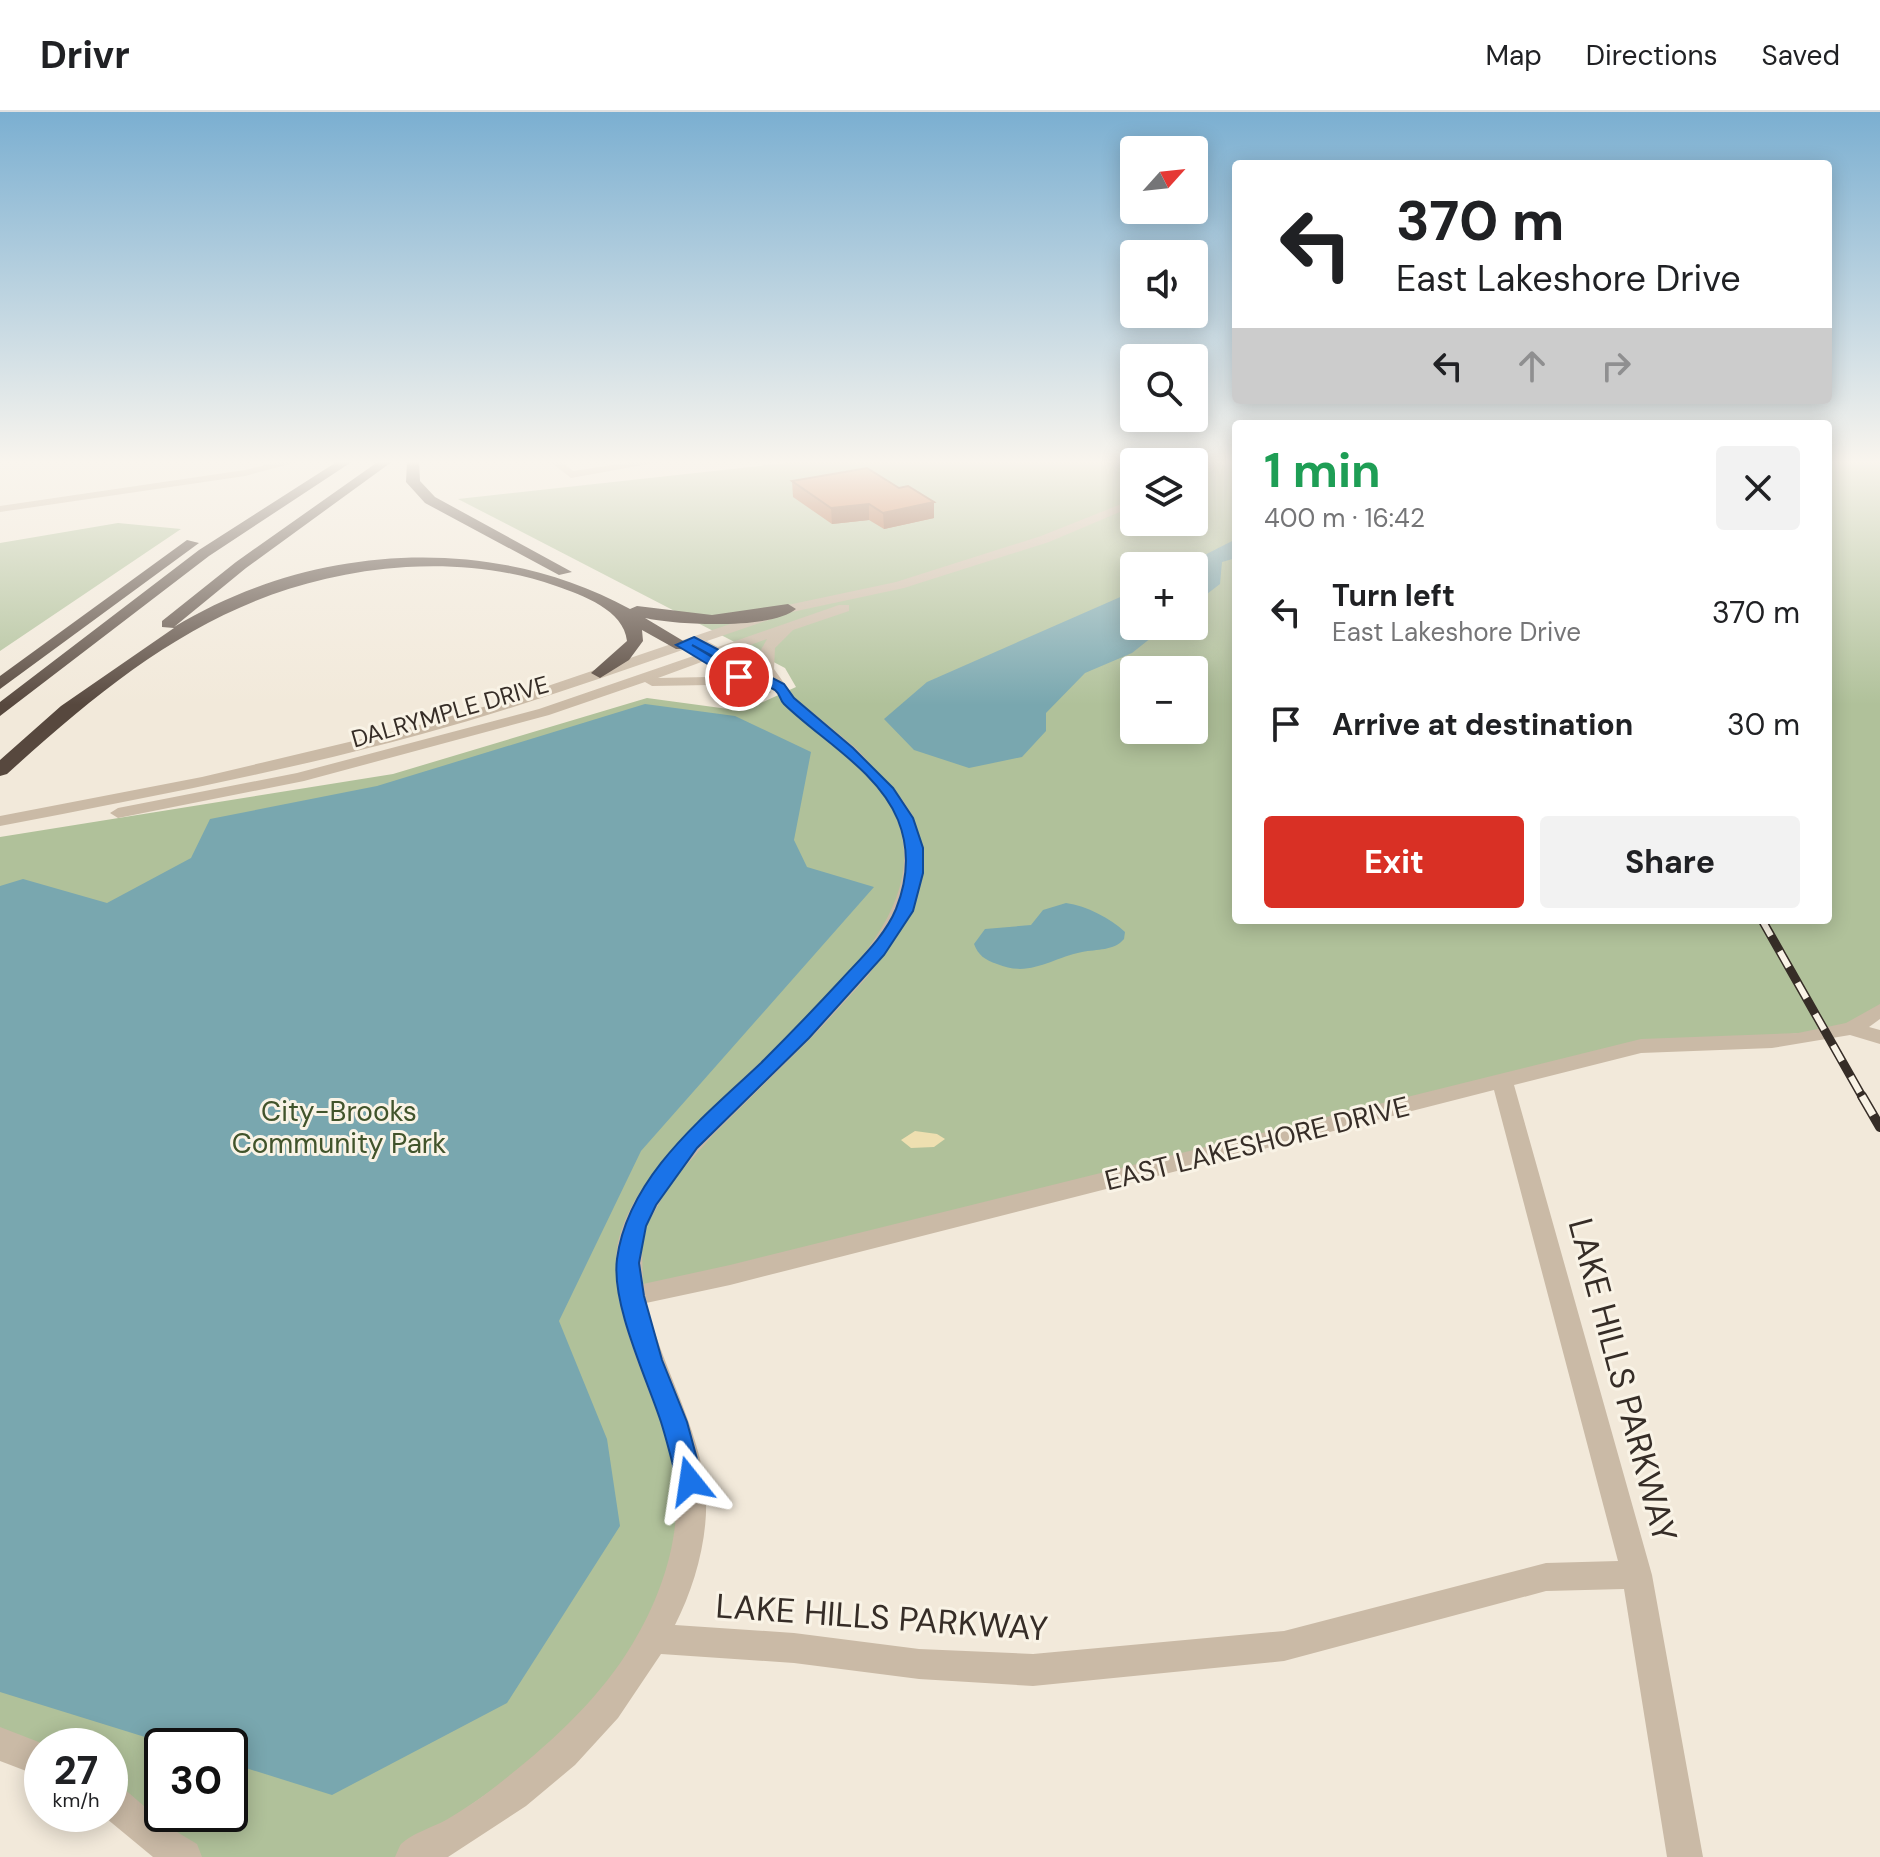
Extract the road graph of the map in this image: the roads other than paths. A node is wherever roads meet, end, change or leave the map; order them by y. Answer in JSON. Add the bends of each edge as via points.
{"nodes":[{"id":1,"x":193,"y":542,"type":"edge"},
{"id":2,"x":224,"y":542,"type":"edge"},
{"id":3,"x":273,"y":542,"type":"edge"},
{"id":4,"x":509,"y":542,"type":"edge"},
{"id":5,"x":1034,"y":542,"type":"edge"},
{"id":6,"x":899,"y":585,"type":"junction"},
{"id":7,"x":788,"y":609,"type":"junction"},
{"id":8,"x":615,"y":611,"type":"junction"},
{"id":9,"x":637,"y":611,"type":"junction"},
{"id":10,"x":802,"y":622,"type":"junction"},
{"id":11,"x":698,"y":648,"type":"junction"},
{"id":12,"x":600,"y":673,"type":"junction"},
{"id":13,"x":0,"y":684,"type":"edge"},
{"id":14,"x":612,"y":688,"type":"junction"},
{"id":15,"x":777,"y":693,"type":"junction"},
{"id":16,"x":0,"y":711,"type":"edge"},
{"id":17,"x":56,"y":719,"type":"junction"},
{"id":18,"x":505,"y":720,"type":"junction"},
{"id":19,"x":0,"y":770,"type":"edge"},
{"id":20,"x":0,"y":821,"type":"edge"},
{"id":21,"x":0,"y":832,"type":"edge"},
{"id":22,"x":1880,"y":1010,"type":"edge"},
{"id":23,"x":1852,"y":1029,"type":"junction"},
{"id":24,"x":1880,"y":1037,"type":"edge"},
{"id":25,"x":1502,"y":1081,"type":"junction"},
{"id":26,"x":633,"y":1296,"type":"junction"},
{"id":27,"x":1637,"y":1575,"type":"junction"},
{"id":28,"x":656,"y":1639,"type":"junction"},
{"id":29,"x":0,"y":1744,"type":"edge"},
{"id":30,"x":24,"y":1753,"type":"edge"},
{"id":31,"x":128,"y":1813,"type":"edge"},
{"id":32,"x":184,"y":1857,"type":"edge"},
{"id":33,"x":413,"y":1857,"type":"edge"},
{"id":34,"x":1685,"y":1857,"type":"edge"}],
"edges":[{"from":1,"to":13,"type":"highway"},
{"from":2,"to":16,"type":"highway","via":[[152,591]]},
{"from":3,"to":17,"type":"highway"},
{"from":4,"to":9,"type":"highway"},
{"from":5,"to":6,"type":"street","name":"DALRYMPLE DRIVE"},
{"from":6,"to":7,"type":"street","name":"DALRYMPLE DRIVE"},
{"from":6,"to":10,"type":"street","name":"DALRYMPLE DRIVE"},
{"from":7,"to":9,"type":"highway","via":[[706,622]]},
{"from":7,"to":11,"type":"street","name":"DALRYMPLE DRIVE"},
{"from":8,"to":11,"type":"highway"},
{"from":8,"to":12,"type":"highway","via":[[636,638]]},
{"from":8,"to":17,"type":"highway","via":[[553,579],[486,566],[404,564],[320,576],[210,613]]},
{"from":9,"to":11,"type":"highway"},
{"from":10,"to":11,"type":"street","name":"DALRYMPLE DRIVE"},
{"from":10,"to":15,"type":"street","via":[[777,636],[765,653],[766,671]]},
{"from":11,"to":12,"type":"street","name":"DALRYMPLE DRIVE"},
{"from":11,"to":14,"type":"street","name":"DALRYMPLE DRIVE"},
{"from":11,"to":15,"type":"street"},
{"from":11,"to":18,"type":"street","via":[[532,705]]},
{"from":12,"to":20,"type":"street","name":"DALRYMPLE DRIVE","via":[[350,748]]},
{"from":14,"to":15,"type":"street","via":[[688,680]]},
{"from":14,"to":18,"type":"street","name":"DALRYMPLE DRIVE"},
{"from":15,"to":26,"type":"street","via":[[848,751],[898,807],[915,848],[912,890],[893,929],[852,981],[698,1134],[655,1190],[632,1239],[628,1263]]},
{"from":17,"to":19,"type":"highway"},
{"from":18,"to":21,"type":"street","name":"DALRYMPLE DRIVE","via":[[298,778]]},
{"from":22,"to":23,"type":"street","name":"EAST LAKESHORE DRIVE"},
{"from":23,"to":24,"type":"street"},
{"from":23,"to":25,"type":"street","name":"EAST LAKESHORE DRIVE","via":[[1762,1043],[1694,1040],[1641,1046]]},
{"from":25,"to":26,"type":"street","name":"EAST LAKESHORE DRIVE"},
{"from":25,"to":27,"type":"street","name":"LAKE HILLS PARKWAY"},
{"from":26,"to":28,"type":"street","via":[[690,1481],[679,1575]]},
{"from":27,"to":28,"type":"street","name":"LAKE HILLS PARKWAY","via":[[1546,1577],[1284,1646],[1033,1670]]},
{"from":27,"to":34,"type":"street"},
{"from":28,"to":33,"type":"street","via":[[599,1715],[509,1799]]},
{"from":29,"to":30,"type":"street"},
{"from":31,"to":32,"type":"street"}]}
